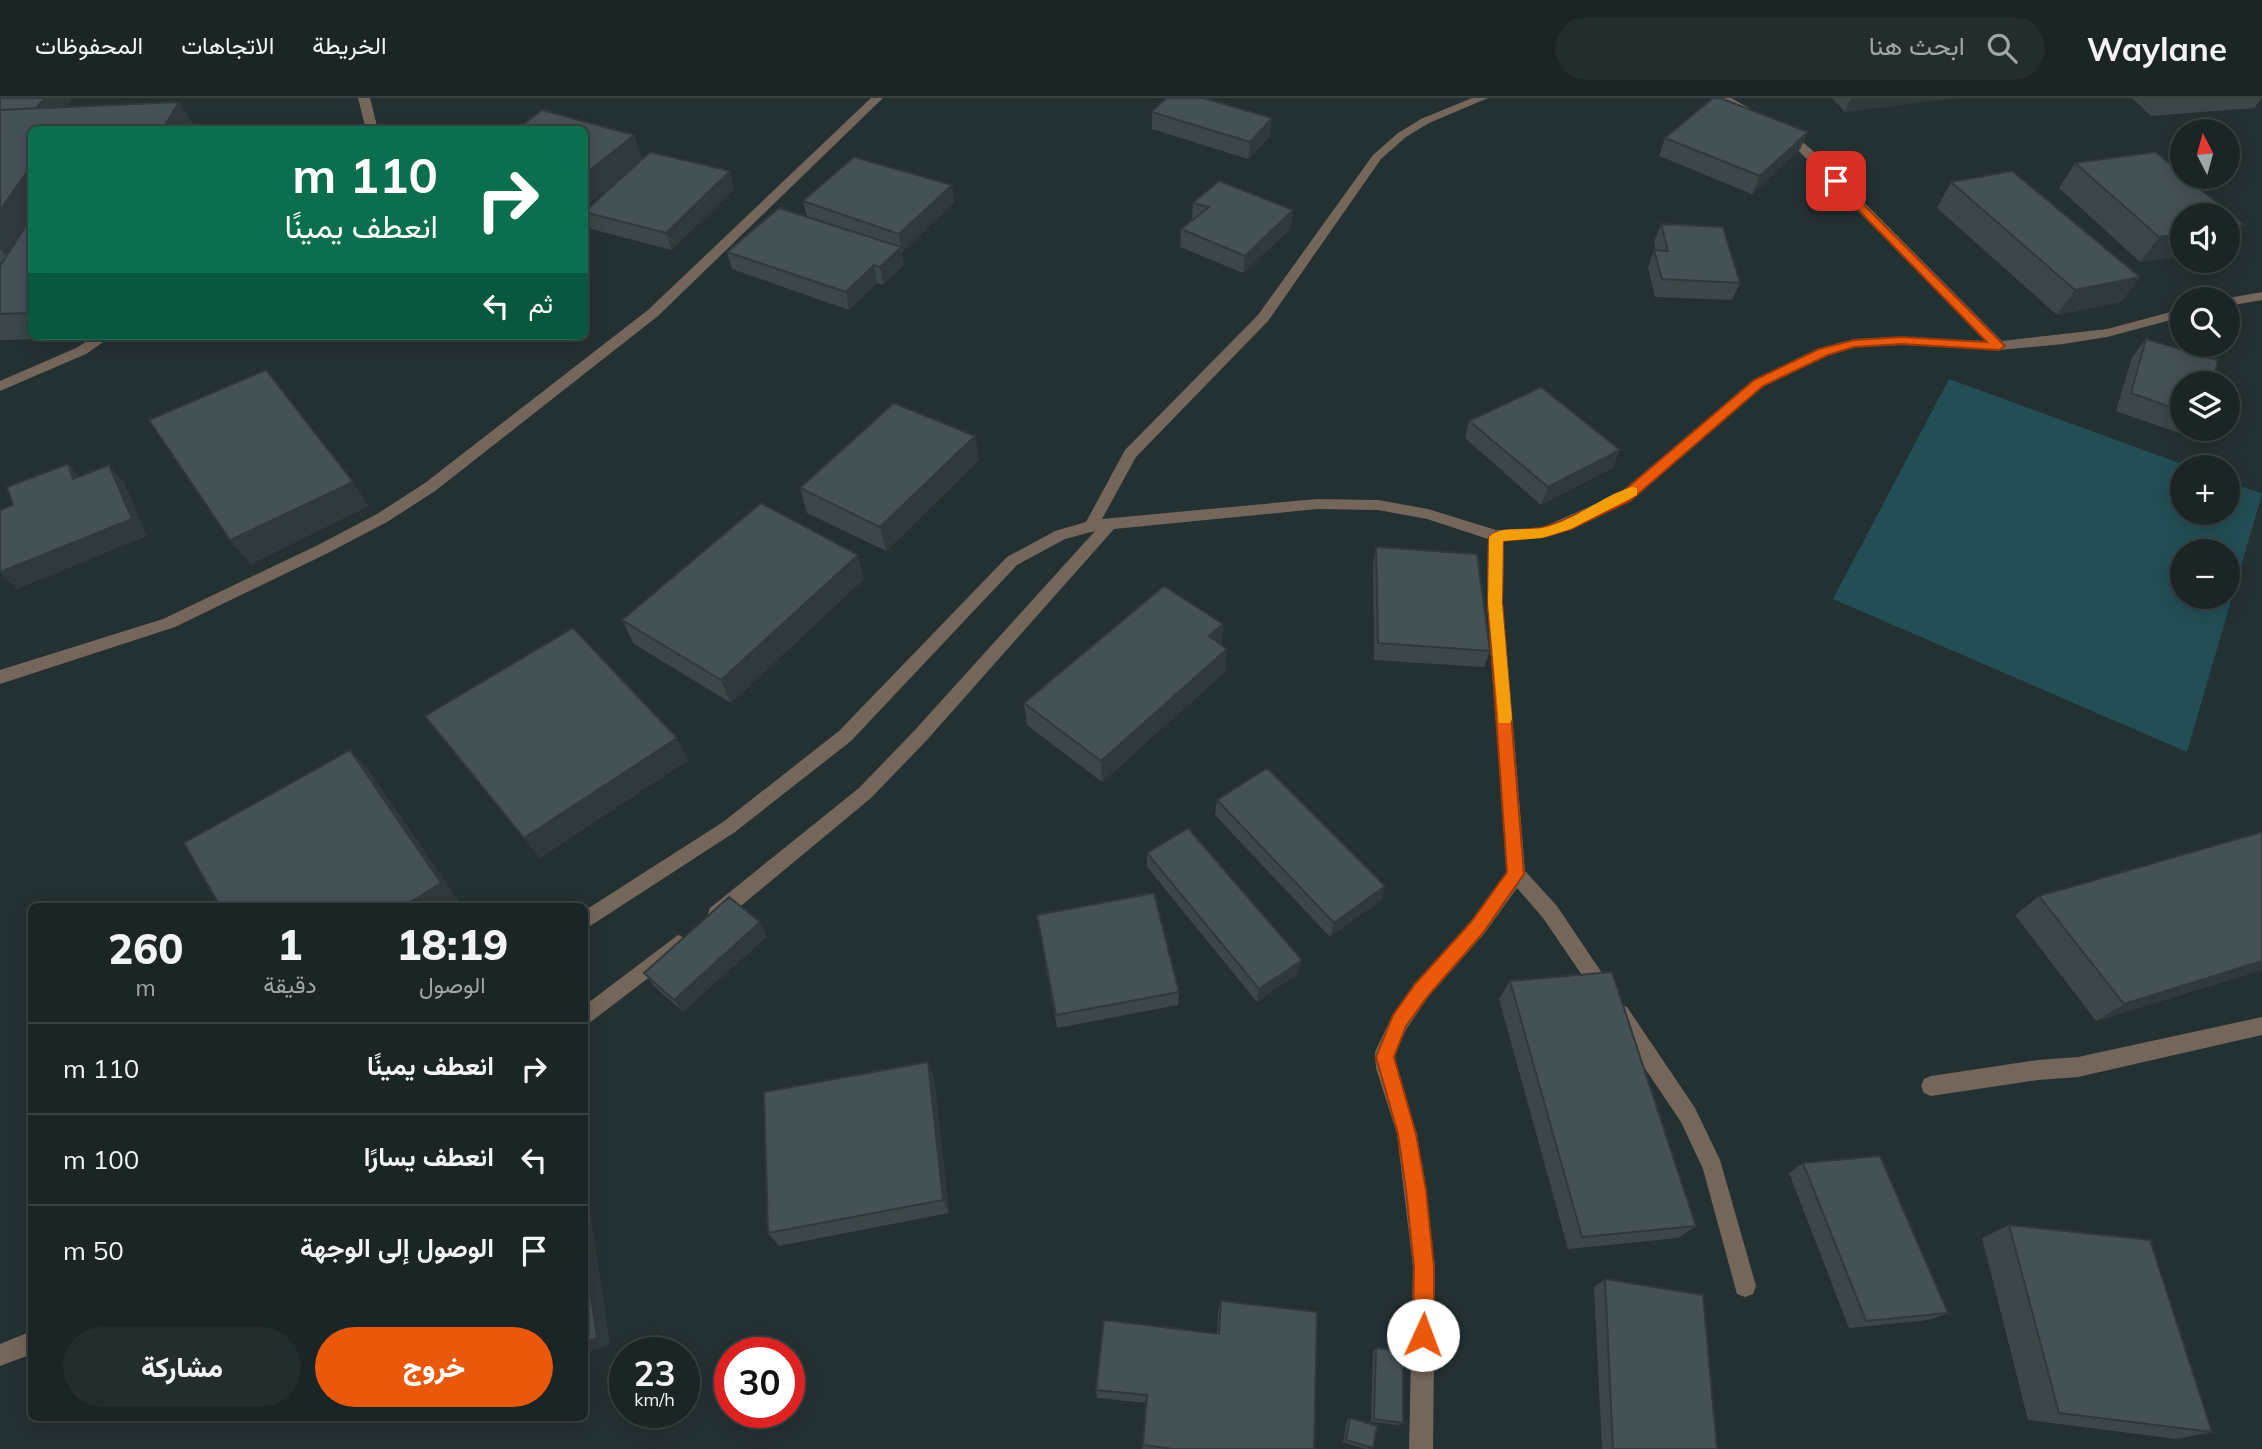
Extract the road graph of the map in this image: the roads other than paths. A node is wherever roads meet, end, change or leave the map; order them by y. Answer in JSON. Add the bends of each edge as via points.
{"nodes":[{"id":1,"x":364,"y":98,"type":"edge"},
{"id":2,"x":877,"y":98,"type":"edge"},
{"id":3,"x":1482,"y":98,"type":"edge"},
{"id":4,"x":1722,"y":98,"type":"edge"},
{"id":5,"x":371,"y":126,"type":"edge"},
{"id":6,"x":2262,"y":296,"type":"edge"},
{"id":7,"x":2240,"y":300,"type":"edge"},
{"id":8,"x":2170,"y":316,"type":"edge"},
{"id":9,"x":99,"y":340,"type":"edge"},
{"id":10,"x":1999,"y":346,"type":"junction"},
{"id":11,"x":0,"y":386,"type":"edge"},
{"id":12,"x":1110,"y":524,"type":"junction"},
{"id":13,"x":1091,"y":526,"type":"junction"},
{"id":14,"x":1496,"y":537,"type":"junction"},
{"id":15,"x":0,"y":677,"type":"edge"},
{"id":16,"x":1516,"y":874,"type":"junction"},
{"id":17,"x":588,"y":919,"type":"edge"},
{"id":18,"x":588,"y":1015,"type":"edge"},
{"id":19,"x":2262,"y":1026,"type":"edge"},
{"id":20,"x":1931,"y":1086,"type":"dead end"},
{"id":21,"x":1745,"y":1286,"type":"dead end"},
{"id":22,"x":28,"y":1344,"type":"edge"},
{"id":23,"x":0,"y":1355,"type":"edge"},
{"id":24,"x":1421,"y":1449,"type":"edge"}],
"edges":[{"from":1,"to":5,"type":"street"},
{"from":2,"to":15,"type":"street","via":[[653,313],[430,487],[323,549],[169,623]]},
{"from":3,"to":13,"type":"street","via":[[1425,121],[1377,157],[1263,318],[1130,454]]},
{"from":4,"to":10,"type":"street","via":[[1767,120],[1807,151]]},
{"from":6,"to":7,"type":"street"},
{"from":8,"to":10,"type":"street","via":[[2106,334]]},
{"from":9,"to":11,"type":"street"},
{"from":10,"to":14,"type":"street","via":[[1902,341],[1854,344],[1824,352],[1758,383],[1625,497],[1542,533]]},
{"from":12,"to":13,"type":"street"},
{"from":12,"to":14,"type":"street","via":[[1317,505],[1378,505],[1428,514]]},
{"from":12,"to":18,"type":"street","via":[[865,793]]},
{"from":13,"to":17,"type":"street","via":[[1060,535],[1012,561],[845,736],[729,827]]},
{"from":14,"to":16,"type":"street","via":[[1495,603]]},
{"from":16,"to":21,"type":"street","via":[[1550,912],[1688,1115],[1713,1167]]},
{"from":16,"to":24,"type":"street","via":[[1399,1021],[1385,1052],[1407,1134],[1424,1267]]},
{"from":19,"to":20,"type":"street","via":[[2078,1067]]},
{"from":22,"to":23,"type":"street"}]}
